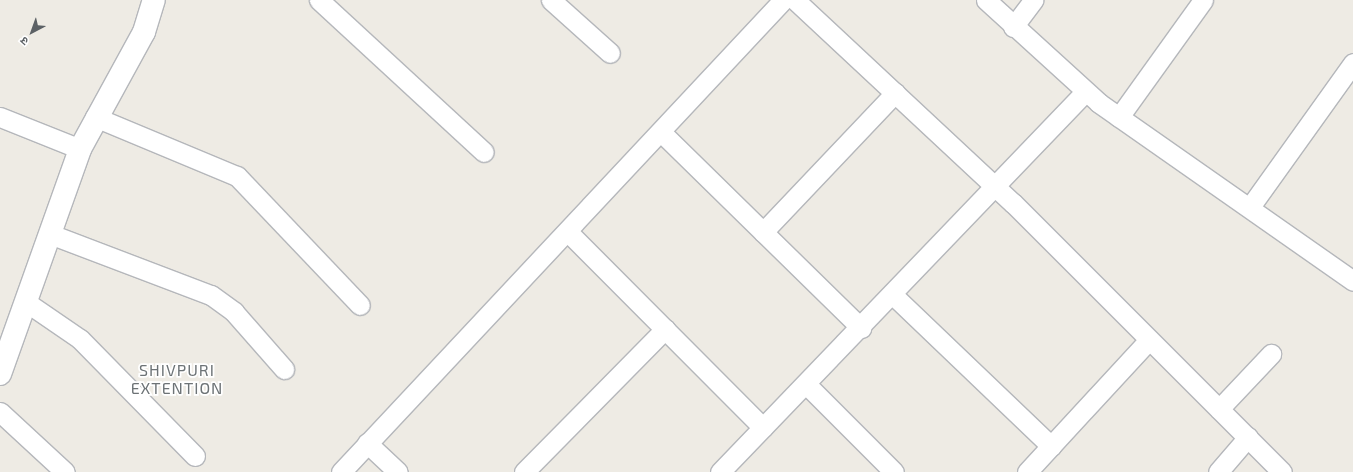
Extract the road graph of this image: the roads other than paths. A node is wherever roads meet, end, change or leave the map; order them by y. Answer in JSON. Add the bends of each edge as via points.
{"nodes":[{"id":1,"x":154,"y":0,"type":"edge"},
{"id":2,"x":319,"y":0,"type":"edge"},
{"id":3,"x":551,"y":0,"type":"edge"},
{"id":4,"x":783,"y":0,"type":"edge"},
{"id":5,"x":795,"y":0,"type":"edge"},
{"id":6,"x":986,"y":0,"type":"edge"},
{"id":7,"x":1033,"y":0,"type":"edge"},
{"id":8,"x":1203,"y":0,"type":"edge"},
{"id":9,"x":1013,"y":27,"type":"junction"},
{"id":10,"x":610,"y":53,"type":"dead end"},
{"id":11,"x":1353,"y":63,"type":"edge"},
{"id":12,"x":1086,"y":92,"type":"junction"},
{"id":13,"x":896,"y":93,"type":"junction"},
{"id":14,"x":0,"y":117,"type":"edge"},
{"id":15,"x":95,"y":117,"type":"junction"},
{"id":16,"x":1119,"y":117,"type":"junction"},
{"id":17,"x":662,"y":133,"type":"junction"},
{"id":18,"x":80,"y":149,"type":"junction"},
{"id":19,"x":484,"y":152,"type":"dead end"},
{"id":20,"x":996,"y":188,"type":"junction"},
{"id":21,"x":1250,"y":208,"type":"junction"},
{"id":22,"x":568,"y":232,"type":"junction"},
{"id":23,"x":763,"y":232,"type":"junction"},
{"id":24,"x":50,"y":234,"type":"junction"},
{"id":25,"x":1353,"y":281,"type":"edge"},
{"id":26,"x":893,"y":295,"type":"junction"},
{"id":27,"x":26,"y":302,"type":"junction"},
{"id":28,"x":360,"y":305,"type":"dead end"},
{"id":29,"x":861,"y":328,"type":"junction"},
{"id":30,"x":665,"y":329,"type":"junction"},
{"id":31,"x":1149,"y":340,"type":"junction"},
{"id":32,"x":1271,"y":354,"type":"dead end"},
{"id":33,"x":284,"y":369,"type":"dead end"},
{"id":34,"x":0,"y":374,"type":"edge"},
{"id":35,"x":806,"y":384,"type":"junction"},
{"id":36,"x":1219,"y":409,"type":"junction"},
{"id":37,"x":0,"y":412,"type":"edge"},
{"id":38,"x":763,"y":428,"type":"junction"},
{"id":39,"x":1248,"y":437,"type":"junction"},
{"id":40,"x":367,"y":443,"type":"junction"},
{"id":41,"x":1051,"y":446,"type":"junction"},
{"id":42,"x":195,"y":456,"type":"dead end"},
{"id":43,"x":65,"y":472,"type":"edge"},
{"id":44,"x":341,"y":472,"type":"edge"},
{"id":45,"x":398,"y":472,"type":"edge"},
{"id":46,"x":524,"y":472,"type":"edge"},
{"id":47,"x":720,"y":472,"type":"edge"},
{"id":48,"x":894,"y":472,"type":"edge"},
{"id":49,"x":1027,"y":472,"type":"edge"},
{"id":50,"x":1218,"y":472,"type":"edge"},
{"id":51,"x":1282,"y":472,"type":"edge"}],
"edges":[{"from":1,"to":15,"type":"street","via":[[144,32]]},
{"from":2,"to":19,"type":"street"},
{"from":3,"to":10,"type":"street"},
{"from":4,"to":17,"type":"street"},
{"from":5,"to":13,"type":"street"},
{"from":6,"to":9,"type":"street"},
{"from":7,"to":9,"type":"street"},
{"from":8,"to":16,"type":"street"},
{"from":9,"to":12,"type":"street"},
{"from":11,"to":21,"type":"street"},
{"from":12,"to":16,"type":"street"},
{"from":12,"to":20,"type":"street"},
{"from":13,"to":20,"type":"street"},
{"from":13,"to":23,"type":"street"},
{"from":14,"to":18,"type":"street"},
{"from":15,"to":18,"type":"street"},
{"from":15,"to":28,"type":"street","via":[[237,176]]},
{"from":16,"to":21,"type":"street"},
{"from":17,"to":22,"type":"street"},
{"from":17,"to":23,"type":"street"},
{"from":18,"to":24,"type":"street"},
{"from":20,"to":26,"type":"street"},
{"from":20,"to":31,"type":"street"},
{"from":21,"to":25,"type":"street"},
{"from":22,"to":30,"type":"street"},
{"from":22,"to":40,"type":"street"},
{"from":23,"to":29,"type":"street"},
{"from":24,"to":27,"type":"street"},
{"from":24,"to":33,"type":"street","via":[[210,295],[234,312]]},
{"from":26,"to":29,"type":"street"},
{"from":26,"to":41,"type":"street"},
{"from":27,"to":34,"type":"street"},
{"from":27,"to":42,"type":"street","via":[[80,339]]},
{"from":29,"to":35,"type":"street"},
{"from":30,"to":38,"type":"street"},
{"from":30,"to":46,"type":"street"},
{"from":31,"to":36,"type":"street"},
{"from":31,"to":41,"type":"street"},
{"from":32,"to":36,"type":"street"},
{"from":35,"to":38,"type":"street"},
{"from":35,"to":48,"type":"street"},
{"from":36,"to":39,"type":"street"},
{"from":37,"to":43,"type":"street"},
{"from":38,"to":47,"type":"street"},
{"from":39,"to":50,"type":"street"},
{"from":39,"to":51,"type":"street"},
{"from":40,"to":44,"type":"street"},
{"from":40,"to":45,"type":"street"},
{"from":41,"to":49,"type":"street"}]}
